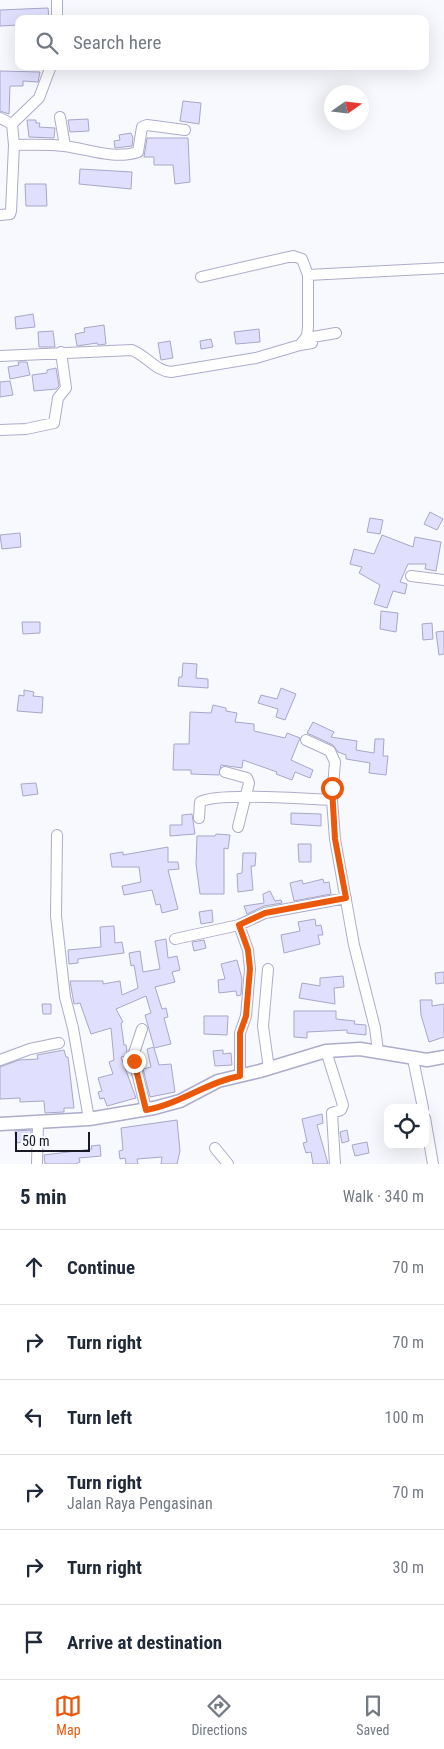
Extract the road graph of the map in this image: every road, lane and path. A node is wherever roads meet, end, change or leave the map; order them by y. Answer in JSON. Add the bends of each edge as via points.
{"nodes":[{"id":1,"x":57,"y":0,"type":"edge"},
{"id":2,"x":57,"y":15,"type":"edge"},
{"id":3,"x":50,"y":70,"type":"edge"},
{"id":4,"x":60,"y":117,"type":"dead end"},
{"id":5,"x":0,"y":118,"type":"edge"},
{"id":6,"x":12,"y":124,"type":"junction"},
{"id":7,"x":185,"y":130,"type":"dead end"},
{"id":8,"x":14,"y":145,"type":"junction"},
{"id":9,"x":66,"y":146,"type":"junction"},
{"id":10,"x":0,"y":215,"type":"edge"},
{"id":11,"x":444,"y":268,"type":"edge"},
{"id":12,"x":308,"y":275,"type":"junction"},
{"id":13,"x":201,"y":277,"type":"dead end"},
{"id":14,"x":336,"y":333,"type":"dead end"},
{"id":15,"x":300,"y":345,"type":"junction"},
{"id":16,"x":62,"y":352,"type":"junction"},
{"id":17,"x":0,"y":356,"type":"edge"},
{"id":18,"x":0,"y":430,"type":"edge"},
{"id":19,"x":411,"y":576,"type":"dead end"},
{"id":20,"x":444,"y":580,"type":"edge"},
{"id":21,"x":306,"y":740,"type":"dead end"},
{"id":22,"x":226,"y":772,"type":"dead end"},
{"id":23,"x":247,"y":797,"type":"junction"},
{"id":24,"x":332,"y":800,"type":"junction"},
{"id":25,"x":200,"y":818,"type":"dead end"},
{"id":26,"x":238,"y":827,"type":"dead end"},
{"id":27,"x":57,"y":836,"type":"dead end"},
{"id":28,"x":346,"y":898,"type":"junction"},
{"id":29,"x":239,"y":925,"type":"junction"},
{"id":30,"x":175,"y":939,"type":"dead end"},
{"id":31,"x":268,"y":969,"type":"dead end"},
{"id":32,"x":142,"y":1028,"type":"dead end"},
{"id":33,"x":59,"y":1043,"type":"dead end"},
{"id":34,"x":326,"y":1051,"type":"junction"},
{"id":35,"x":378,"y":1051,"type":"junction"},
{"id":36,"x":444,"y":1057,"type":"edge"},
{"id":37,"x":413,"y":1059,"type":"junction"},
{"id":38,"x":0,"y":1060,"type":"edge"},
{"id":39,"x":269,"y":1069,"type":"junction"},
{"id":40,"x":240,"y":1076,"type":"junction"},
{"id":41,"x":422,"y":1104,"type":"edge"},
{"id":42,"x":146,"y":1110,"type":"junction"},
{"id":43,"x":89,"y":1119,"type":"junction"},
{"id":44,"x":38,"y":1123,"type":"junction"},
{"id":45,"x":0,"y":1124,"type":"edge"},
{"id":46,"x":429,"y":1141,"type":"edge"},
{"id":47,"x":215,"y":1148,"type":"dead end"},
{"id":48,"x":37,"y":1164,"type":"edge"},
{"id":49,"x":228,"y":1164,"type":"edge"},
{"id":50,"x":335,"y":1164,"type":"edge"},
{"id":51,"x":433,"y":1164,"type":"edge"}],
"edges":[{"from":1,"to":2,"type":"street"},
{"from":3,"to":6,"type":"street","via":[[39,98]]},
{"from":4,"to":9,"type":"street"},
{"from":5,"to":6,"type":"street"},
{"from":6,"to":8,"type":"street"},
{"from":7,"to":9,"type":"street","via":[[146,125],[142,127],[140,148],[133,154]]},
{"from":8,"to":9,"type":"street"},
{"from":8,"to":10,"type":"street","via":[[11,211]]},
{"from":11,"to":12,"type":"street"},
{"from":12,"to":13,"type":"street","via":[[302,260],[293,256]]},
{"from":12,"to":15,"type":"street","via":[[307,336]]},
{"from":14,"to":15,"type":"street","via":[[313,337],[312,343]]},
{"from":15,"to":16,"type":"street","via":[[256,358],[171,372],[163,371],[146,356],[132,350]]},
{"from":16,"to":17,"type":"street"},
{"from":16,"to":18,"type":"street","via":[[66,388],[58,398],[54,424]]},
{"from":19,"to":20,"type":"street"},
{"from":21,"to":24,"type":"street","via":[[323,747],[333,757],[336,768]]},
{"from":22,"to":23,"type":"street","via":[[247,778]]},
{"from":23,"to":24,"type":"street"},
{"from":23,"to":25,"type":"street","via":[[202,801]]},
{"from":23,"to":26,"type":"street"},
{"from":24,"to":28,"type":"street","via":[[335,839]]},
{"from":27,"to":43,"type":"street","via":[[56,916],[65,997]]},
{"from":28,"to":29,"type":"street","via":[[265,913]]},
{"from":28,"to":35,"type":"street"},
{"from":29,"to":30,"type":"street"},
{"from":29,"to":40,"type":"street","via":[[248,950],[250,969],[246,1016],[240,1033]]},
{"from":31,"to":39,"type":"street","via":[[263,1026]]},
{"from":32,"to":42,"type":"street","via":[[133,1056]]},
{"from":33,"to":38,"type":"street"},
{"from":34,"to":35,"type":"main road"},
{"from":34,"to":39,"type":"main road"},
{"from":34,"to":50,"type":"street","via":[[343,1105],[341,1110],[332,1113]]},
{"from":35,"to":37,"type":"main road"},
{"from":36,"to":37,"type":"main road"},
{"from":37,"to":41,"type":"street"},
{"from":39,"to":40,"type":"main road"},
{"from":40,"to":42,"type":"main road","via":[[218,1081],[180,1101]]},
{"from":42,"to":43,"type":"main road"},
{"from":43,"to":44,"type":"main road"},
{"from":44,"to":45,"type":"main road"},
{"from":44,"to":48,"type":"street"},
{"from":46,"to":51,"type":"street"},
{"from":47,"to":49,"type":"street"}]}
